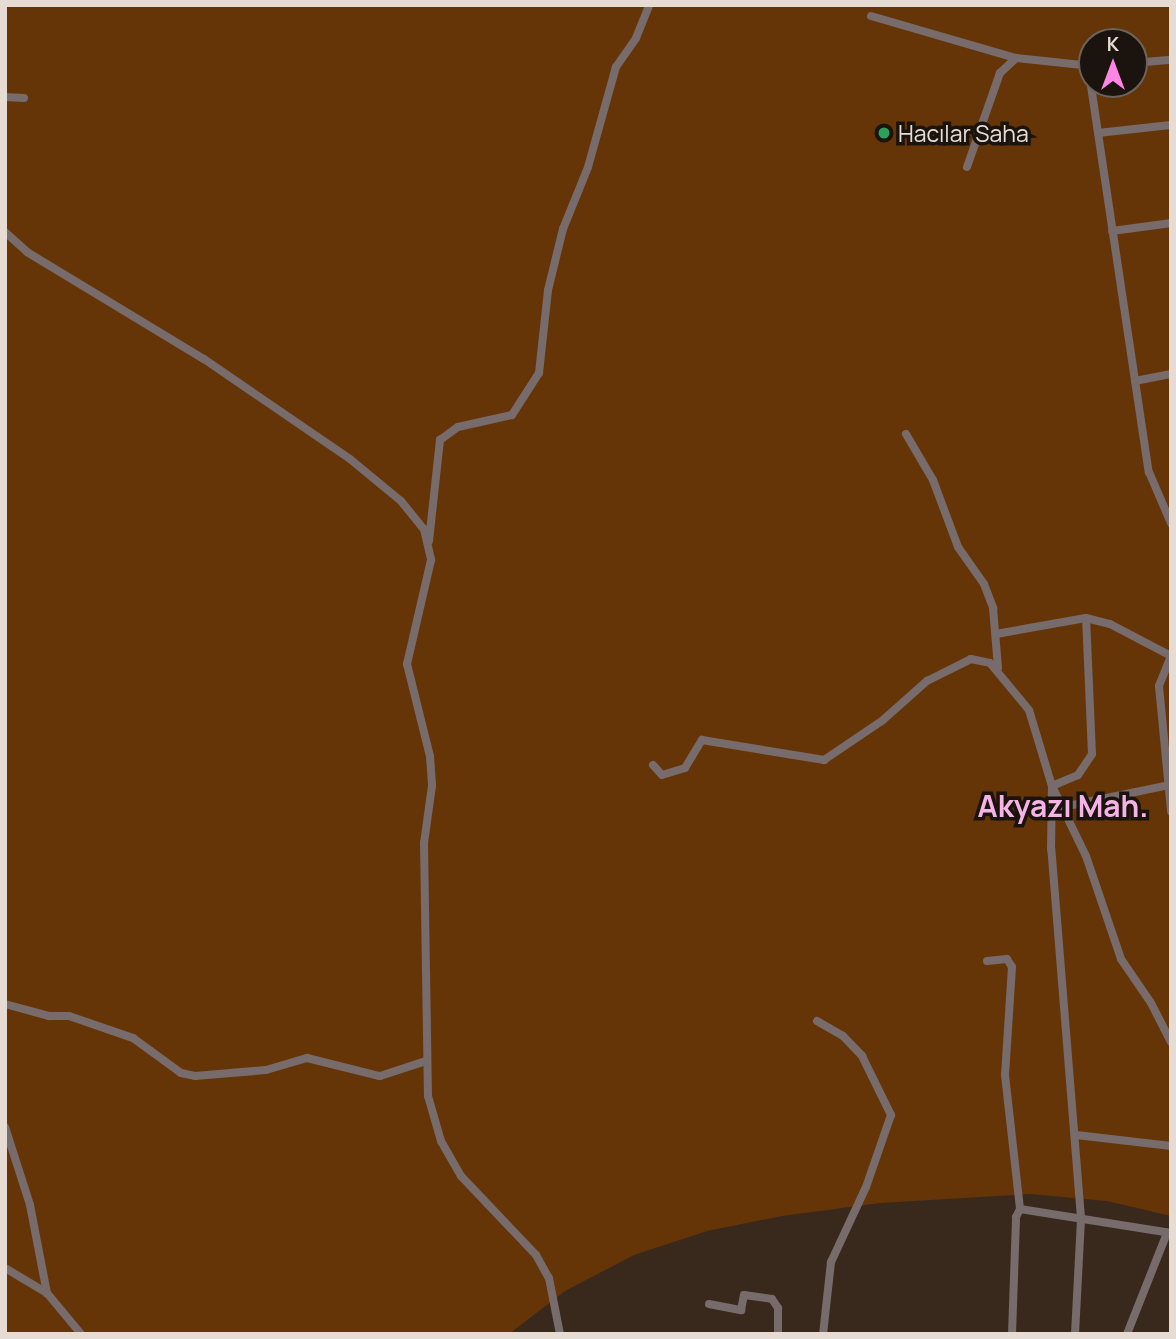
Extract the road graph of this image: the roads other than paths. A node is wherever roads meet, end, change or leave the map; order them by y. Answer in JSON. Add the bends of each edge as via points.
{"nodes":[{"id":1,"x":649,"y":5,"type":"edge"},
{"id":2,"x":871,"y":16,"type":"dead end"},
{"id":3,"x":1016,"y":58,"type":"junction"},
{"id":4,"x":1171,"y":60,"type":"edge"},
{"id":5,"x":1148,"y":62,"type":"edge"},
{"id":6,"x":1078,"y":65,"type":"edge"},
{"id":7,"x":5,"y":97,"type":"edge"},
{"id":8,"x":24,"y":98,"type":"dead end"},
{"id":9,"x":1094,"y":98,"type":"edge"},
{"id":10,"x":1171,"y":125,"type":"edge"},
{"id":11,"x":1098,"y":133,"type":"junction"},
{"id":12,"x":967,"y":167,"type":"dead end"},
{"id":13,"x":1171,"y":223,"type":"edge"},
{"id":14,"x":1112,"y":230,"type":"junction"},
{"id":15,"x":5,"y":232,"type":"edge"},
{"id":16,"x":1171,"y":374,"type":"edge"},
{"id":17,"x":1135,"y":381,"type":"junction"},
{"id":18,"x":905,"y":434,"type":"dead end"},
{"id":19,"x":1171,"y":523,"type":"edge"},
{"id":20,"x":429,"y":544,"type":"junction"},
{"id":21,"x":1086,"y":618,"type":"junction"},
{"id":22,"x":996,"y":634,"type":"junction"},
{"id":23,"x":1171,"y":656,"type":"edge"},
{"id":24,"x":998,"y":668,"type":"junction"},
{"id":25,"x":653,"y":765,"type":"dead end"},
{"id":26,"x":1168,"y":785,"type":"edge"},
{"id":27,"x":1052,"y":786,"type":"junction"},
{"id":28,"x":1063,"y":807,"type":"junction"},
{"id":29,"x":1171,"y":811,"type":"edge"},
{"id":30,"x":987,"y":961,"type":"dead end"},
{"id":31,"x":5,"y":1004,"type":"edge"},
{"id":32,"x":817,"y":1021,"type":"dead end"},
{"id":33,"x":1171,"y":1042,"type":"edge"},
{"id":34,"x":426,"y":1061,"type":"junction"},
{"id":35,"x":5,"y":1127,"type":"edge"},
{"id":36,"x":1076,"y":1135,"type":"junction"},
{"id":37,"x":1171,"y":1146,"type":"edge"},
{"id":38,"x":1020,"y":1209,"type":"junction"},
{"id":39,"x":1082,"y":1217,"type":"junction"},
{"id":40,"x":1169,"y":1233,"type":"edge"},
{"id":41,"x":5,"y":1268,"type":"edge"},
{"id":42,"x":47,"y":1293,"type":"junction"},
{"id":43,"x":709,"y":1304,"type":"dead end"},
{"id":44,"x":81,"y":1334,"type":"edge"},
{"id":45,"x":560,"y":1334,"type":"edge"},
{"id":46,"x":778,"y":1334,"type":"edge"},
{"id":47,"x":822,"y":1334,"type":"edge"},
{"id":48,"x":1012,"y":1334,"type":"edge"},
{"id":49,"x":1075,"y":1334,"type":"edge"},
{"id":50,"x":1127,"y":1334,"type":"edge"}],
"edges":[{"from":1,"to":20,"type":"street","via":[[636,38],[616,67],[589,167],[562,229],[548,290],[539,373],[512,415],[458,427],[440,440]]},
{"from":2,"to":3,"type":"street"},
{"from":3,"to":6,"type":"street"},
{"from":3,"to":12,"type":"street","via":[[1000,73]]},
{"from":4,"to":5,"type":"street"},
{"from":7,"to":8,"type":"street"},
{"from":9,"to":11,"type":"street"},
{"from":10,"to":11,"type":"street"},
{"from":11,"to":14,"type":"street"},
{"from":13,"to":14,"type":"street"},
{"from":14,"to":17,"type":"street"},
{"from":15,"to":20,"type":"street","via":[[27,252],[204,359],[350,459],[401,501],[424,529]]},
{"from":16,"to":17,"type":"street"},
{"from":17,"to":19,"type":"street","via":[[1149,472]]},
{"from":18,"to":22,"type":"street","via":[[933,480],[958,547],[984,584]]},
{"from":20,"to":34,"type":"street","via":[[428,576],[407,664],[430,757],[432,786],[424,843]]},
{"from":21,"to":22,"type":"street"},
{"from":21,"to":23,"type":"street","via":[[1110,624]]},
{"from":21,"to":27,"type":"street","via":[[1092,754],[1078,775]]},
{"from":22,"to":24,"type":"street"},
{"from":23,"to":26,"type":"street","via":[[1159,686]]},
{"from":24,"to":25,"type":"street","via":[[971,659],[927,681],[883,720],[819,761],[702,740],[685,768],[662,775]]},
{"from":24,"to":27,"type":"street","via":[[1029,710]]},
{"from":26,"to":28,"type":"street"},
{"from":26,"to":29,"type":"street"},
{"from":27,"to":28,"type":"street"},
{"from":27,"to":36,"type":"street","via":[[1051,849]]},
{"from":28,"to":33,"type":"street","via":[[1086,856],[1121,959],[1152,1003]]},
{"from":30,"to":38,"type":"street","via":[[1007,959],[1013,967],[1005,1075]]},
{"from":31,"to":34,"type":"street","via":[[49,1016],[69,1016],[133,1038],[181,1073],[195,1076],[265,1070],[307,1058],[380,1076]]},
{"from":32,"to":47,"type":"street","via":[[844,1036],[862,1056],[891,1115],[866,1187],[831,1262]]},
{"from":34,"to":45,"type":"street","via":[[428,1096],[441,1141],[461,1176],[536,1255],[549,1278]]},
{"from":35,"to":42,"type":"street","via":[[30,1205]]},
{"from":36,"to":37,"type":"street"},
{"from":36,"to":39,"type":"street"},
{"from":38,"to":39,"type":"street"},
{"from":38,"to":48,"type":"street"},
{"from":39,"to":40,"type":"street"},
{"from":39,"to":49,"type":"street"},
{"from":40,"to":50,"type":"street"},
{"from":41,"to":42,"type":"street"},
{"from":42,"to":44,"type":"street"},
{"from":43,"to":46,"type":"street","via":[[741,1310],[744,1296],[772,1299],[778,1308]]}]}
